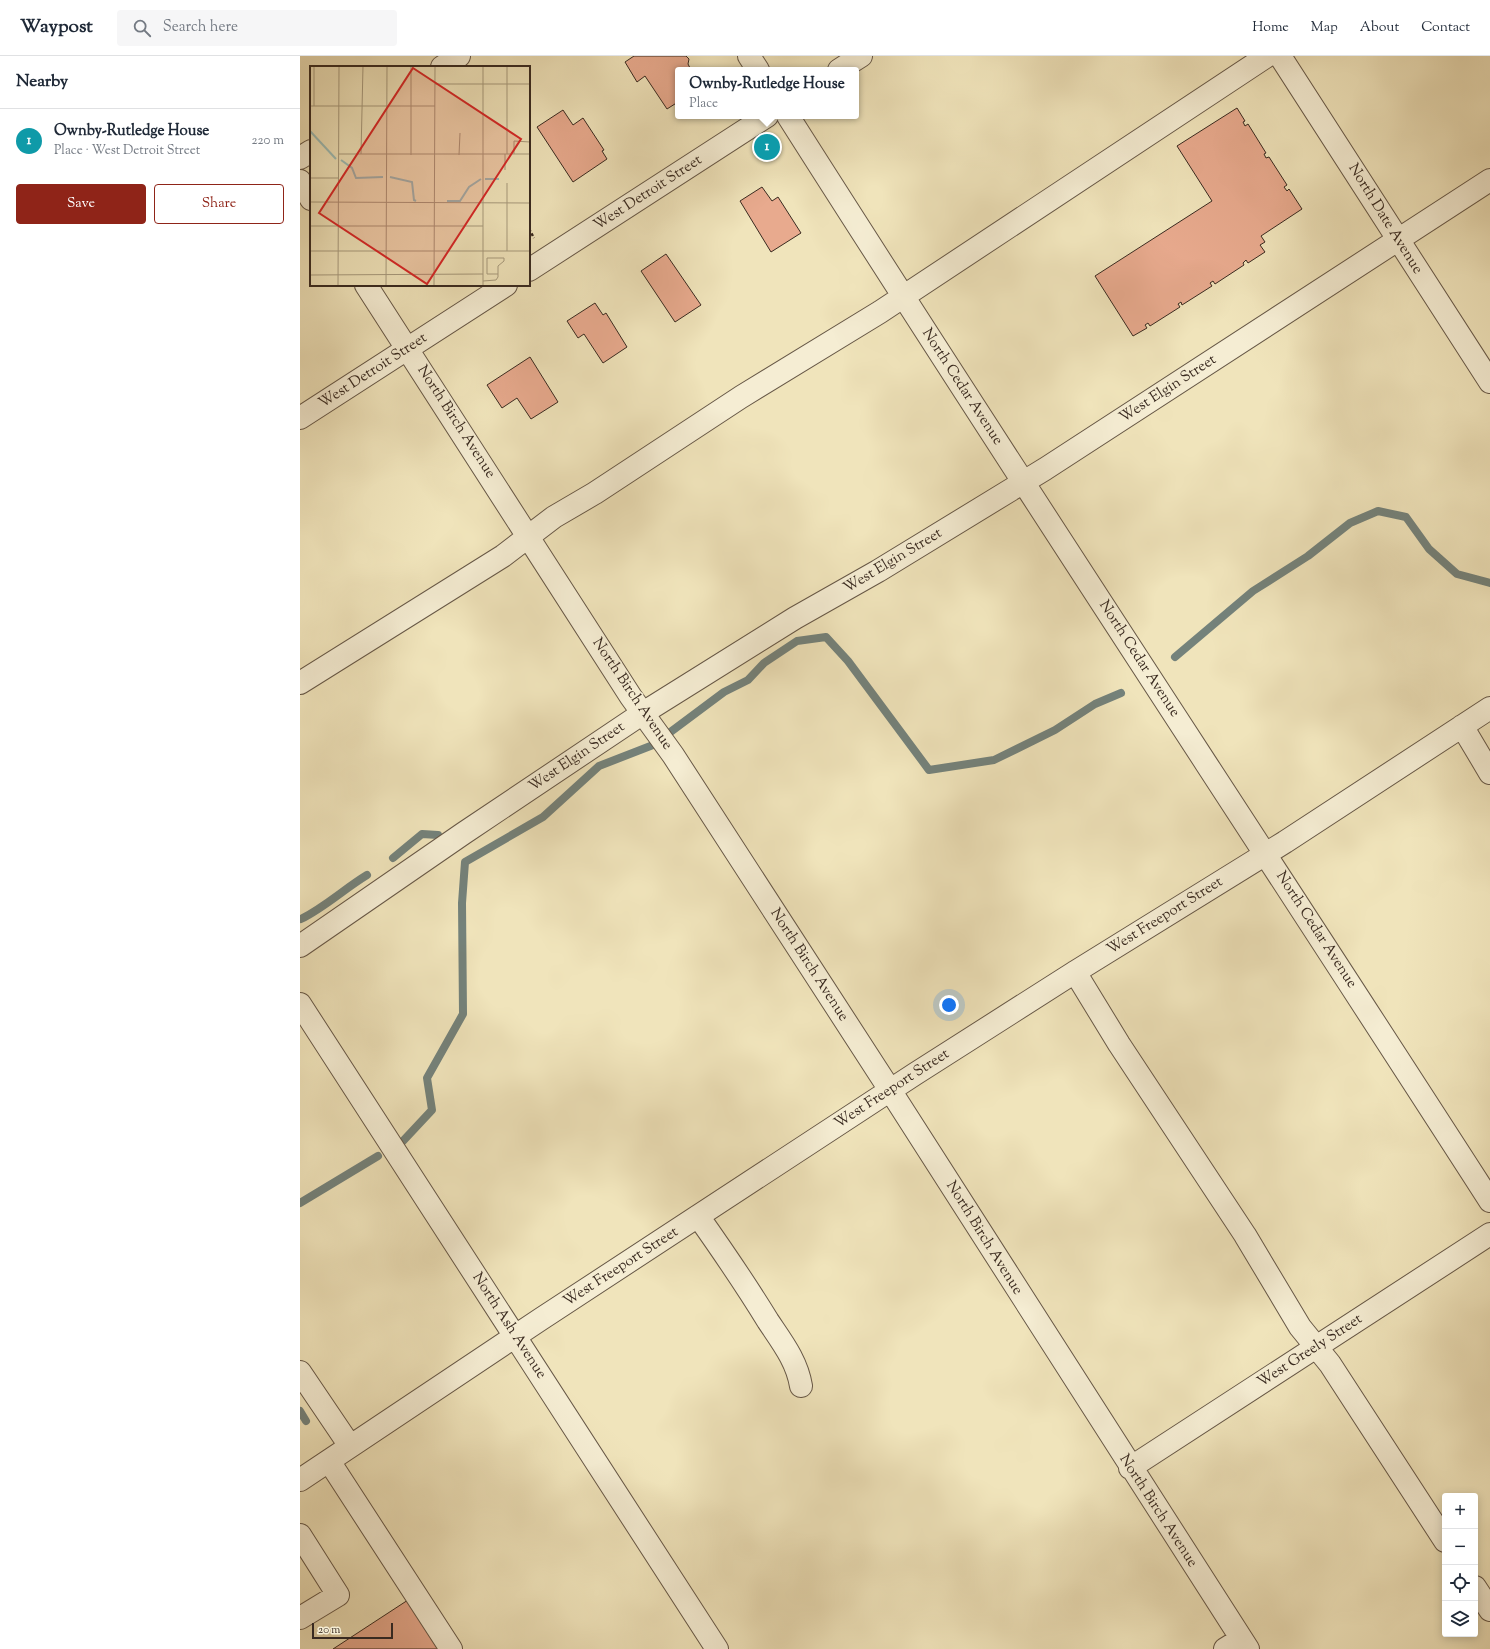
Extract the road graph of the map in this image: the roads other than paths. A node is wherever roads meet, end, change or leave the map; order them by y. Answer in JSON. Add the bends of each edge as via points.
{"nodes":[{"id":1,"x":459,"y":56,"type":"edge"},
{"id":2,"x":749,"y":56,"type":"edge"},
{"id":3,"x":861,"y":56,"type":"edge"},
{"id":4,"x":1267,"y":56,"type":"edge"},
{"id":5,"x":1280,"y":56,"type":"edge"},
{"id":6,"x":444,"y":66,"type":"edge"},
{"id":7,"x":756,"y":67,"type":"edge"},
{"id":8,"x":844,"y":67,"type":"edge"},
{"id":9,"x":762,"y":119,"type":"edge"},
{"id":10,"x":790,"y":119,"type":"edge"},
{"id":11,"x":310,"y":152,"type":"edge"},
{"id":12,"x":300,"y":158,"type":"edge"},
{"id":13,"x":1490,"y":180,"type":"edge"},
{"id":14,"x":300,"y":181,"type":"edge"},
{"id":15,"x":310,"y":196,"type":"edge"},
{"id":16,"x":1397,"y":239,"type":"junction"},
{"id":17,"x":530,"y":269,"type":"edge"},
{"id":18,"x":367,"y":286,"type":"edge"},
{"id":19,"x":504,"y":286,"type":"edge"},
{"id":20,"x":904,"y":296,"type":"junction"},
{"id":21,"x":408,"y":348,"type":"junction"},
{"id":22,"x":1490,"y":382,"type":"edge"},
{"id":23,"x":300,"y":418,"type":"edge"},
{"id":24,"x":1023,"y":482,"type":"junction"},
{"id":25,"x":529,"y":537,"type":"junction"},
{"id":26,"x":300,"y":683,"type":"edge"},
{"id":27,"x":1490,"y":708,"type":"edge"},
{"id":28,"x":649,"y":720,"type":"junction"},
{"id":29,"x":1462,"y":726,"type":"junction"},
{"id":30,"x":1490,"y":773,"type":"edge"},
{"id":31,"x":1266,"y":853,"type":"junction"},
{"id":32,"x":300,"y":946,"type":"edge"},
{"id":33,"x":1075,"y":972,"type":"junction"},
{"id":34,"x":300,"y":1004,"type":"edge"},
{"id":35,"x":890,"y":1090,"type":"junction"},
{"id":36,"x":1490,"y":1201,"type":"edge"},
{"id":37,"x":698,"y":1216,"type":"junction"},
{"id":38,"x":1490,"y":1234,"type":"edge"},
{"id":39,"x":516,"y":1336,"type":"junction"},
{"id":40,"x":1316,"y":1347,"type":"junction"},
{"id":41,"x":300,"y":1372,"type":"edge"},
{"id":42,"x":801,"y":1386,"type":"dead end"},
{"id":43,"x":350,"y":1446,"type":"junction"},
{"id":44,"x":329,"y":1462,"type":"junction"},
{"id":45,"x":1130,"y":1468,"type":"junction"},
{"id":46,"x":300,"y":1480,"type":"edge"},
{"id":47,"x":300,"y":1535,"type":"edge"},
{"id":48,"x":1442,"y":1536,"type":"edge"},
{"id":49,"x":1478,"y":1592,"type":"edge"},
{"id":50,"x":1490,"y":1610,"type":"edge"},
{"id":51,"x":300,"y":1618,"type":"edge"},
{"id":52,"x":1238,"y":1646,"type":"edge"},
{"id":53,"x":451,"y":1649,"type":"edge"},
{"id":54,"x":717,"y":1649,"type":"edge"}],
"edges":[{"from":1,"to":6,"type":"street"},
{"from":2,"to":7,"type":"street"},
{"from":3,"to":8,"type":"street"},
{"from":4,"to":20,"type":"street"},
{"from":5,"to":16,"type":"street","name":"North Date Avenue"},
{"from":9,"to":17,"type":"street","name":"West Detroit Street"},
{"from":10,"to":20,"type":"street","name":"North Cedar Avenue"},
{"from":11,"to":12,"type":"street"},
{"from":13,"to":16,"type":"street","name":"West Elgin Street"},
{"from":14,"to":15,"type":"street"},
{"from":16,"to":22,"type":"street","name":"North Date Avenue"},
{"from":16,"to":24,"type":"street","name":"West Elgin Street"},
{"from":18,"to":21,"type":"street","name":"North Birch Avenue"},
{"from":19,"to":21,"type":"street","name":"West Detroit Street"},
{"from":20,"to":24,"type":"street","name":"North Cedar Avenue"},
{"from":20,"to":25,"type":"street","via":[[740,397],[595,493],[554,517]]},
{"from":21,"to":23,"type":"street","name":"West Detroit Street"},
{"from":21,"to":25,"type":"street","name":"North Birch Avenue"},
{"from":24,"to":28,"type":"street","name":"West Elgin Street","via":[[878,571],[795,618]]},
{"from":24,"to":31,"type":"street","name":"North Cedar Avenue"},
{"from":25,"to":26,"type":"street","via":[[503,556]]},
{"from":25,"to":28,"type":"street","name":"North Birch Avenue","via":[[631,697]]},
{"from":27,"to":29,"type":"street","name":"West Freeport Street"},
{"from":28,"to":32,"type":"street","name":"West Elgin Street","via":[[464,833]]},
{"from":28,"to":35,"type":"street","name":"North Birch Avenue"},
{"from":29,"to":30,"type":"street"},
{"from":29,"to":31,"type":"street","name":"West Freeport Street"},
{"from":31,"to":33,"type":"street","name":"West Freeport Street"},
{"from":31,"to":36,"type":"street","name":"North Cedar Avenue"},
{"from":33,"to":35,"type":"street","name":"West Freeport Street"},
{"from":33,"to":40,"type":"street","via":[[1119,1044],[1245,1235],[1300,1327]]},
{"from":34,"to":39,"type":"street","name":"North Ash Avenue"},
{"from":35,"to":37,"type":"street","name":"West Freeport Street"},
{"from":35,"to":45,"type":"street","name":"North Birch Avenue"},
{"from":37,"to":39,"type":"street","name":"West Freeport Street"},
{"from":37,"to":42,"type":"street","via":[[751,1293],[790,1356],[798,1372]]},
{"from":38,"to":40,"type":"street","name":"West Greely Street"},
{"from":39,"to":43,"type":"street","name":"West Freeport Street"},
{"from":39,"to":54,"type":"street","name":"North Ash Avenue"},
{"from":40,"to":45,"type":"street","name":"West Greely Street"},
{"from":40,"to":48,"type":"street","via":[[1330,1364]]},
{"from":41,"to":43,"type":"street"},
{"from":43,"to":44,"type":"street","name":"West Freeport Street"},
{"from":44,"to":46,"type":"street","name":"West Freeport Street"},
{"from":44,"to":53,"type":"street"},
{"from":45,"to":52,"type":"street","name":"North Birch Avenue"},
{"from":47,"to":51,"type":"street","via":[[338,1594]]},
{"from":49,"to":50,"type":"street"}]}
